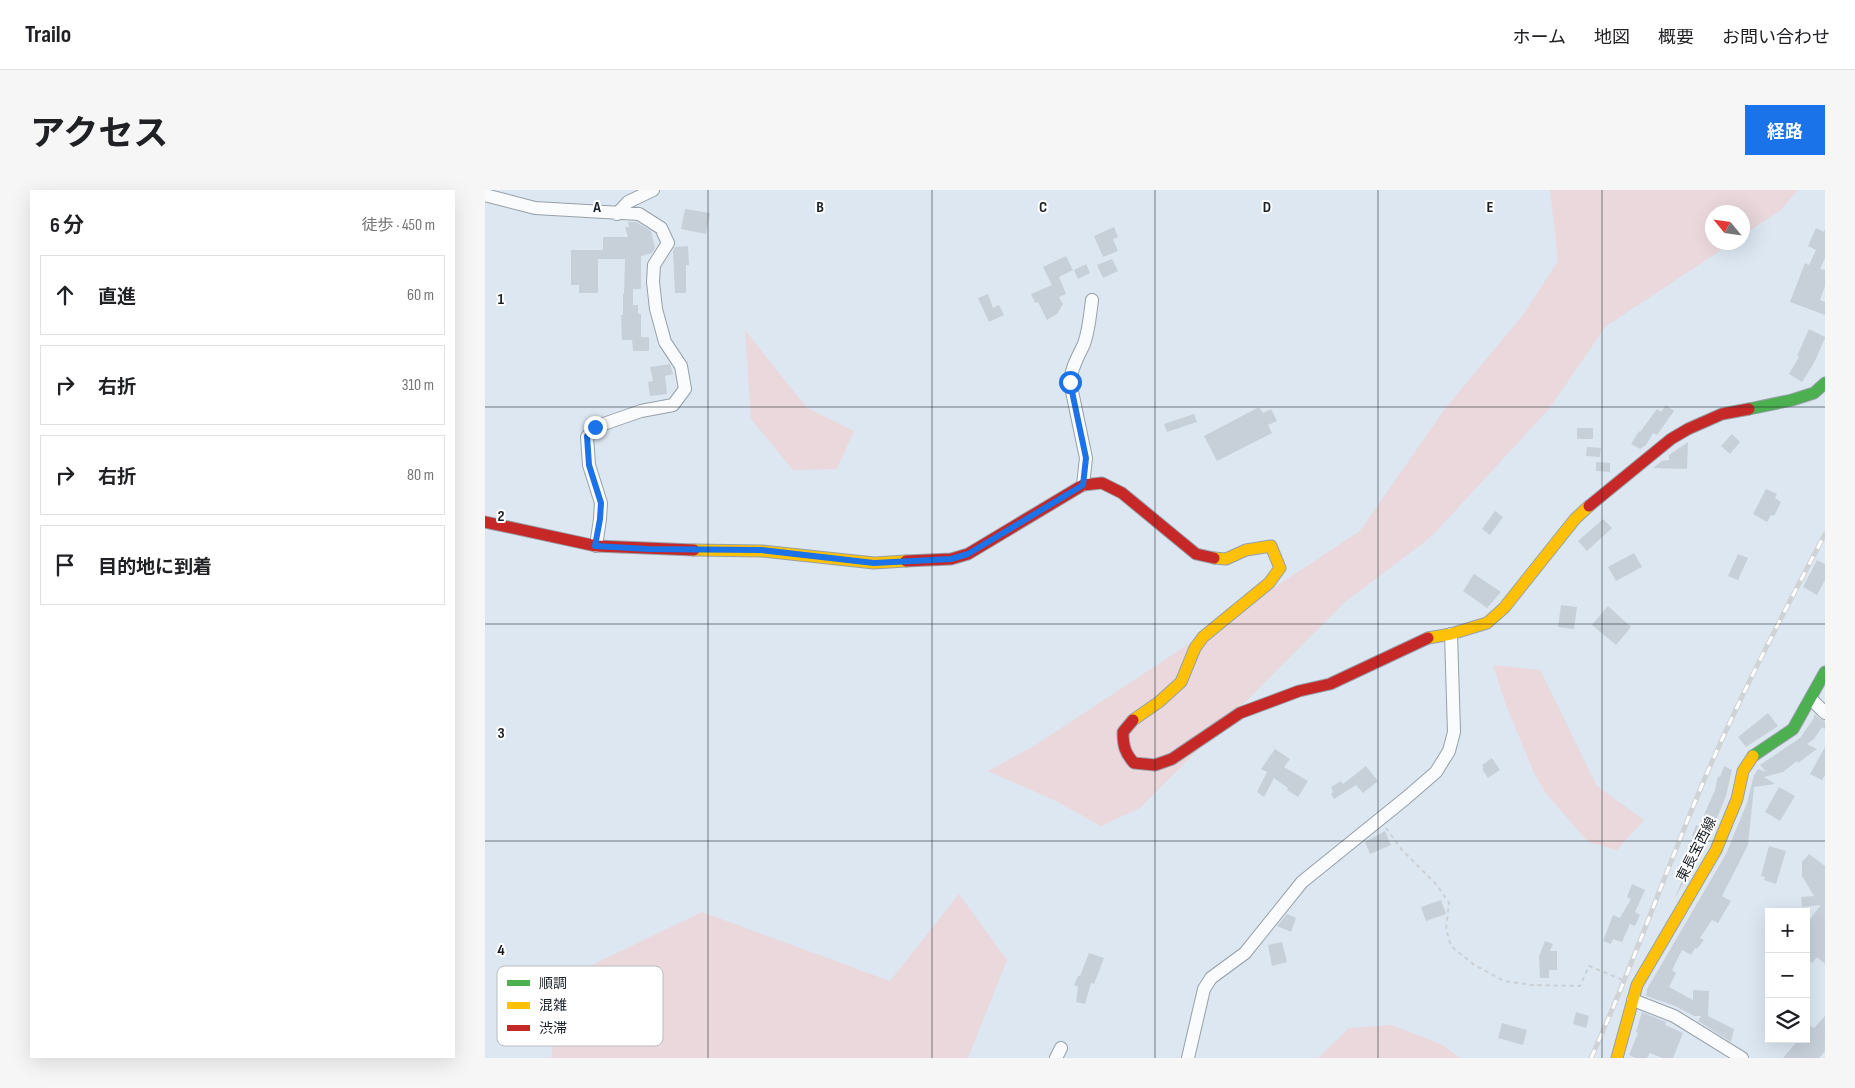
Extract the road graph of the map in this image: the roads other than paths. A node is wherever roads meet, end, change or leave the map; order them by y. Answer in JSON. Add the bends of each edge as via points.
{"nodes":[{"id":1,"x":653,"y":190,"type":"edge"},
{"id":2,"x":485,"y":196,"type":"edge"},
{"id":3,"x":617,"y":214,"type":"junction"},
{"id":4,"x":1092,"y":300,"type":"dead end"},
{"id":5,"x":1825,"y":382,"type":"edge"},
{"id":6,"x":1083,"y":485,"type":"junction"},
{"id":7,"x":485,"y":522,"type":"edge"},
{"id":8,"x":595,"y":546,"type":"junction"},
{"id":9,"x":1451,"y":634,"type":"junction"},
{"id":10,"x":1825,"y":672,"type":"edge"},
{"id":11,"x":1811,"y":699,"type":"junction"},
{"id":12,"x":1825,"y":712,"type":"edge"},
{"id":13,"x":1633,"y":1000,"type":"junction"},
{"id":14,"x":1187,"y":1058,"type":"edge"},
{"id":15,"x":1617,"y":1058,"type":"edge"},
{"id":16,"x":1742,"y":1058,"type":"edge"}],
"edges":[{"from":1,"to":3,"type":"street","via":[[627,202]]},
{"from":2,"to":3,"type":"street","via":[[535,208]]},
{"from":3,"to":8,"type":"street","via":[[639,214],[661,228],[668,243],[654,265],[655,300],[665,342],[681,366],[685,389],[673,405],[641,410],[595,427],[587,436],[589,465],[601,503]]},
{"from":4,"to":6,"type":"street","via":[[1089,327],[1070,382],[1086,458]]},
{"from":5,"to":9,"type":"street","via":[[1814,393],[1722,414],[1671,439],[1575,519],[1504,608],[1487,624]]},
{"from":6,"to":8,"type":"street","via":[[968,554],[951,559],[874,563],[761,550]]},
{"from":6,"to":9,"type":"street","via":[[1102,483],[1122,494],[1196,554],[1226,559],[1246,550],[1271,546],[1280,568],[1269,583],[1203,637],[1181,682],[1172,692],[1129,723],[1123,732],[1123,746],[1134,763],[1155,765],[1172,760],[1240,713],[1299,691],[1330,684],[1432,636]]},
{"from":7,"to":8,"type":"street"},
{"from":9,"to":14,"type":"street","via":[[1454,732],[1449,751],[1436,772],[1302,882],[1245,953],[1211,978],[1204,989]]},
{"from":10,"to":11,"type":"street","name":"東長宝西線"},
{"from":11,"to":12,"type":"street"},
{"from":11,"to":13,"type":"street","name":"東長宝西線","via":[[1793,729],[1752,757],[1743,771],[1737,800],[1716,850],[1637,985]]},
{"from":13,"to":15,"type":"street","name":"東長宝西線"},
{"from":13,"to":16,"type":"street","via":[[1674,1016]]}]}
